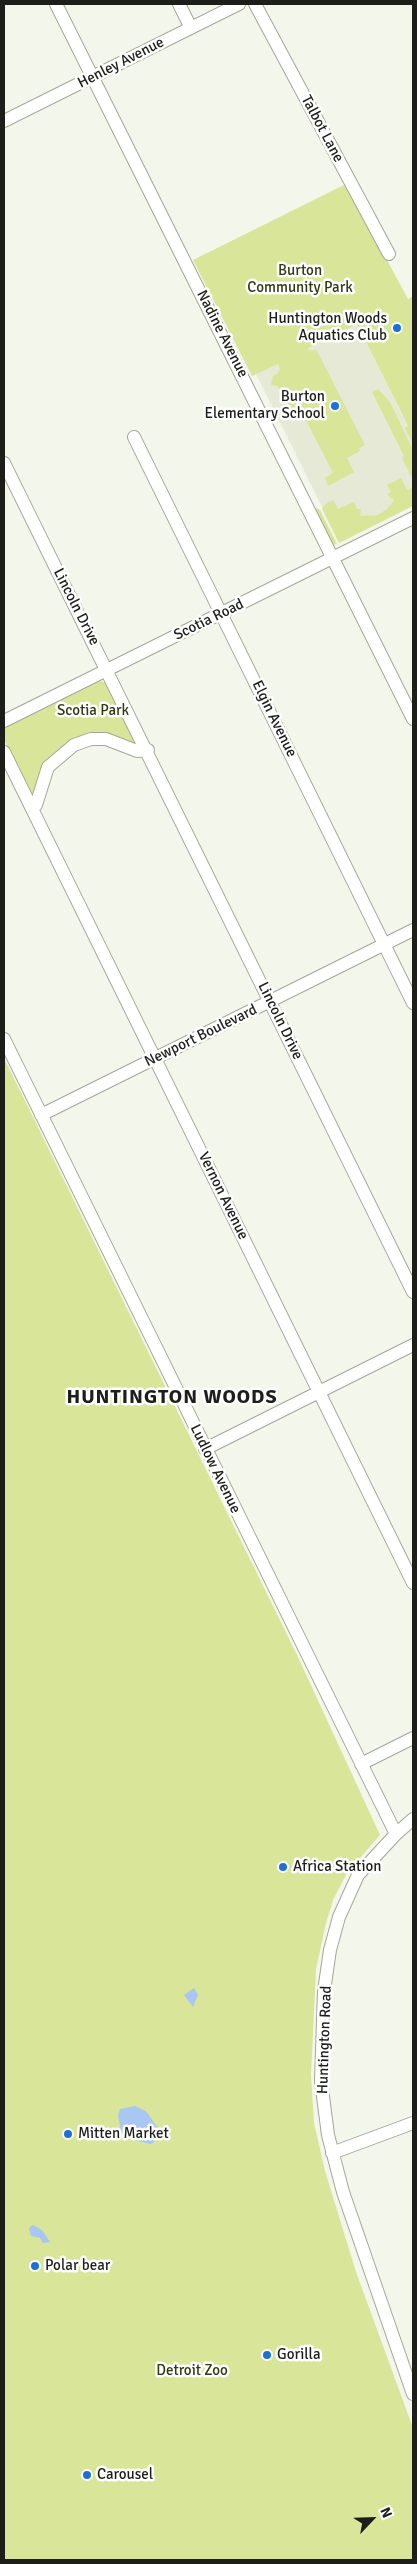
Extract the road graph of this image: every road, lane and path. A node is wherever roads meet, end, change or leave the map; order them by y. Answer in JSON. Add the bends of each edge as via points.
{"nodes":[{"id":1,"x":56,"y":4,"type":"edge"},
{"id":2,"x":179,"y":4,"type":"edge"},
{"id":3,"x":239,"y":4,"type":"edge"},
{"id":4,"x":256,"y":4,"type":"edge"},
{"id":5,"x":191,"y":28,"type":"junction"},
{"id":6,"x":92,"y":78,"type":"junction"},
{"id":7,"x":4,"y":122,"type":"edge"},
{"id":8,"x":389,"y":254,"type":"dead end"},
{"id":9,"x":134,"y":437,"type":"dead end"},
{"id":10,"x":4,"y":463,"type":"edge"},
{"id":11,"x":413,"y":518,"type":"edge"},
{"id":12,"x":333,"y":558,"type":"junction"},
{"id":13,"x":221,"y":614,"type":"junction"},
{"id":14,"x":108,"y":670,"type":"junction"},
{"id":15,"x":413,"y":719,"type":"edge"},
{"id":16,"x":4,"y":721,"type":"edge"},
{"id":17,"x":148,"y":750,"type":"junction"},
{"id":18,"x":4,"y":752,"type":"edge"},
{"id":19,"x":32,"y":809,"type":"junction"},
{"id":20,"x":413,"y":930,"type":"edge"},
{"id":21,"x":385,"y":945,"type":"junction"},
{"id":22,"x":271,"y":1002,"type":"junction"},
{"id":23,"x":413,"y":1003,"type":"edge"},
{"id":24,"x":4,"y":1039,"type":"edge"},
{"id":25,"x":155,"y":1059,"type":"junction"},
{"id":26,"x":41,"y":1115,"type":"junction"},
{"id":27,"x":413,"y":1292,"type":"edge"},
{"id":28,"x":413,"y":1345,"type":"edge"},
{"id":29,"x":320,"y":1392,"type":"junction"},
{"id":30,"x":206,"y":1449,"type":"junction"},
{"id":31,"x":413,"y":1583,"type":"edge"},
{"id":32,"x":413,"y":1738,"type":"edge"},
{"id":33,"x":361,"y":1764,"type":"junction"},
{"id":34,"x":413,"y":1819,"type":"edge"},
{"id":35,"x":396,"y":1834,"type":"junction"},
{"id":36,"x":413,"y":2124,"type":"edge"},
{"id":37,"x":332,"y":2153,"type":"junction"},
{"id":38,"x":413,"y":2394,"type":"edge"}],
"edges":[{"from":1,"to":6,"type":"street","name":"Nadine Avenue"},
{"from":2,"to":5,"type":"street"},
{"from":3,"to":5,"type":"street","name":"Henley Avenue"},
{"from":4,"to":8,"type":"street","name":"Talbot Lane"},
{"from":5,"to":6,"type":"street","name":"Henley Avenue"},
{"from":6,"to":7,"type":"street","name":"Henley Avenue"},
{"from":6,"to":12,"type":"street","name":"Nadine Avenue"},
{"from":9,"to":13,"type":"street","name":"Elgin Avenue"},
{"from":10,"to":14,"type":"street","name":"Lincoln Drive"},
{"from":11,"to":12,"type":"street","name":"Scotia Road"},
{"from":12,"to":13,"type":"street","name":"Scotia Road"},
{"from":12,"to":15,"type":"street","name":"Nadine Avenue"},
{"from":13,"to":14,"type":"street","name":"Scotia Road"},
{"from":13,"to":21,"type":"street","name":"Elgin Avenue"},
{"from":14,"to":16,"type":"street","name":"Scotia Road"},
{"from":14,"to":17,"type":"street","name":"Lincoln Drive"},
{"from":17,"to":19,"type":"street","via":[[142,752],[106,739],[74,745],[48,767]]},
{"from":17,"to":22,"type":"street","name":"Lincoln Drive"},
{"from":18,"to":19,"type":"street","name":"Vernon Avenue"},
{"from":19,"to":25,"type":"street","name":"Vernon Avenue"},
{"from":20,"to":21,"type":"street","name":"Newport Boulevard"},
{"from":21,"to":22,"type":"street","name":"Newport Boulevard"},
{"from":21,"to":23,"type":"street","name":"Elgin Avenue"},
{"from":22,"to":25,"type":"street","name":"Newport Boulevard"},
{"from":22,"to":27,"type":"street","name":"Lincoln Drive"},
{"from":24,"to":26,"type":"street","name":"Ludlow Avenue"},
{"from":25,"to":26,"type":"street","name":"Newport Boulevard"},
{"from":25,"to":29,"type":"street","name":"Vernon Avenue"},
{"from":26,"to":30,"type":"street","name":"Ludlow Avenue"},
{"from":28,"to":29,"type":"street"},
{"from":29,"to":30,"type":"street"},
{"from":29,"to":31,"type":"street","name":"Vernon Avenue"},
{"from":30,"to":33,"type":"street","name":"Ludlow Avenue"},
{"from":32,"to":33,"type":"street"},
{"from":33,"to":35,"type":"street","name":"Ludlow Avenue"},
{"from":34,"to":35,"type":"street","name":"Huntington Road"},
{"from":35,"to":37,"type":"street","name":"Huntington Road","via":[[353,1884],[330,1950],[324,1991],[321,2081]]},
{"from":36,"to":37,"type":"street"},
{"from":37,"to":38,"type":"street","name":"Huntington Road"}]}
